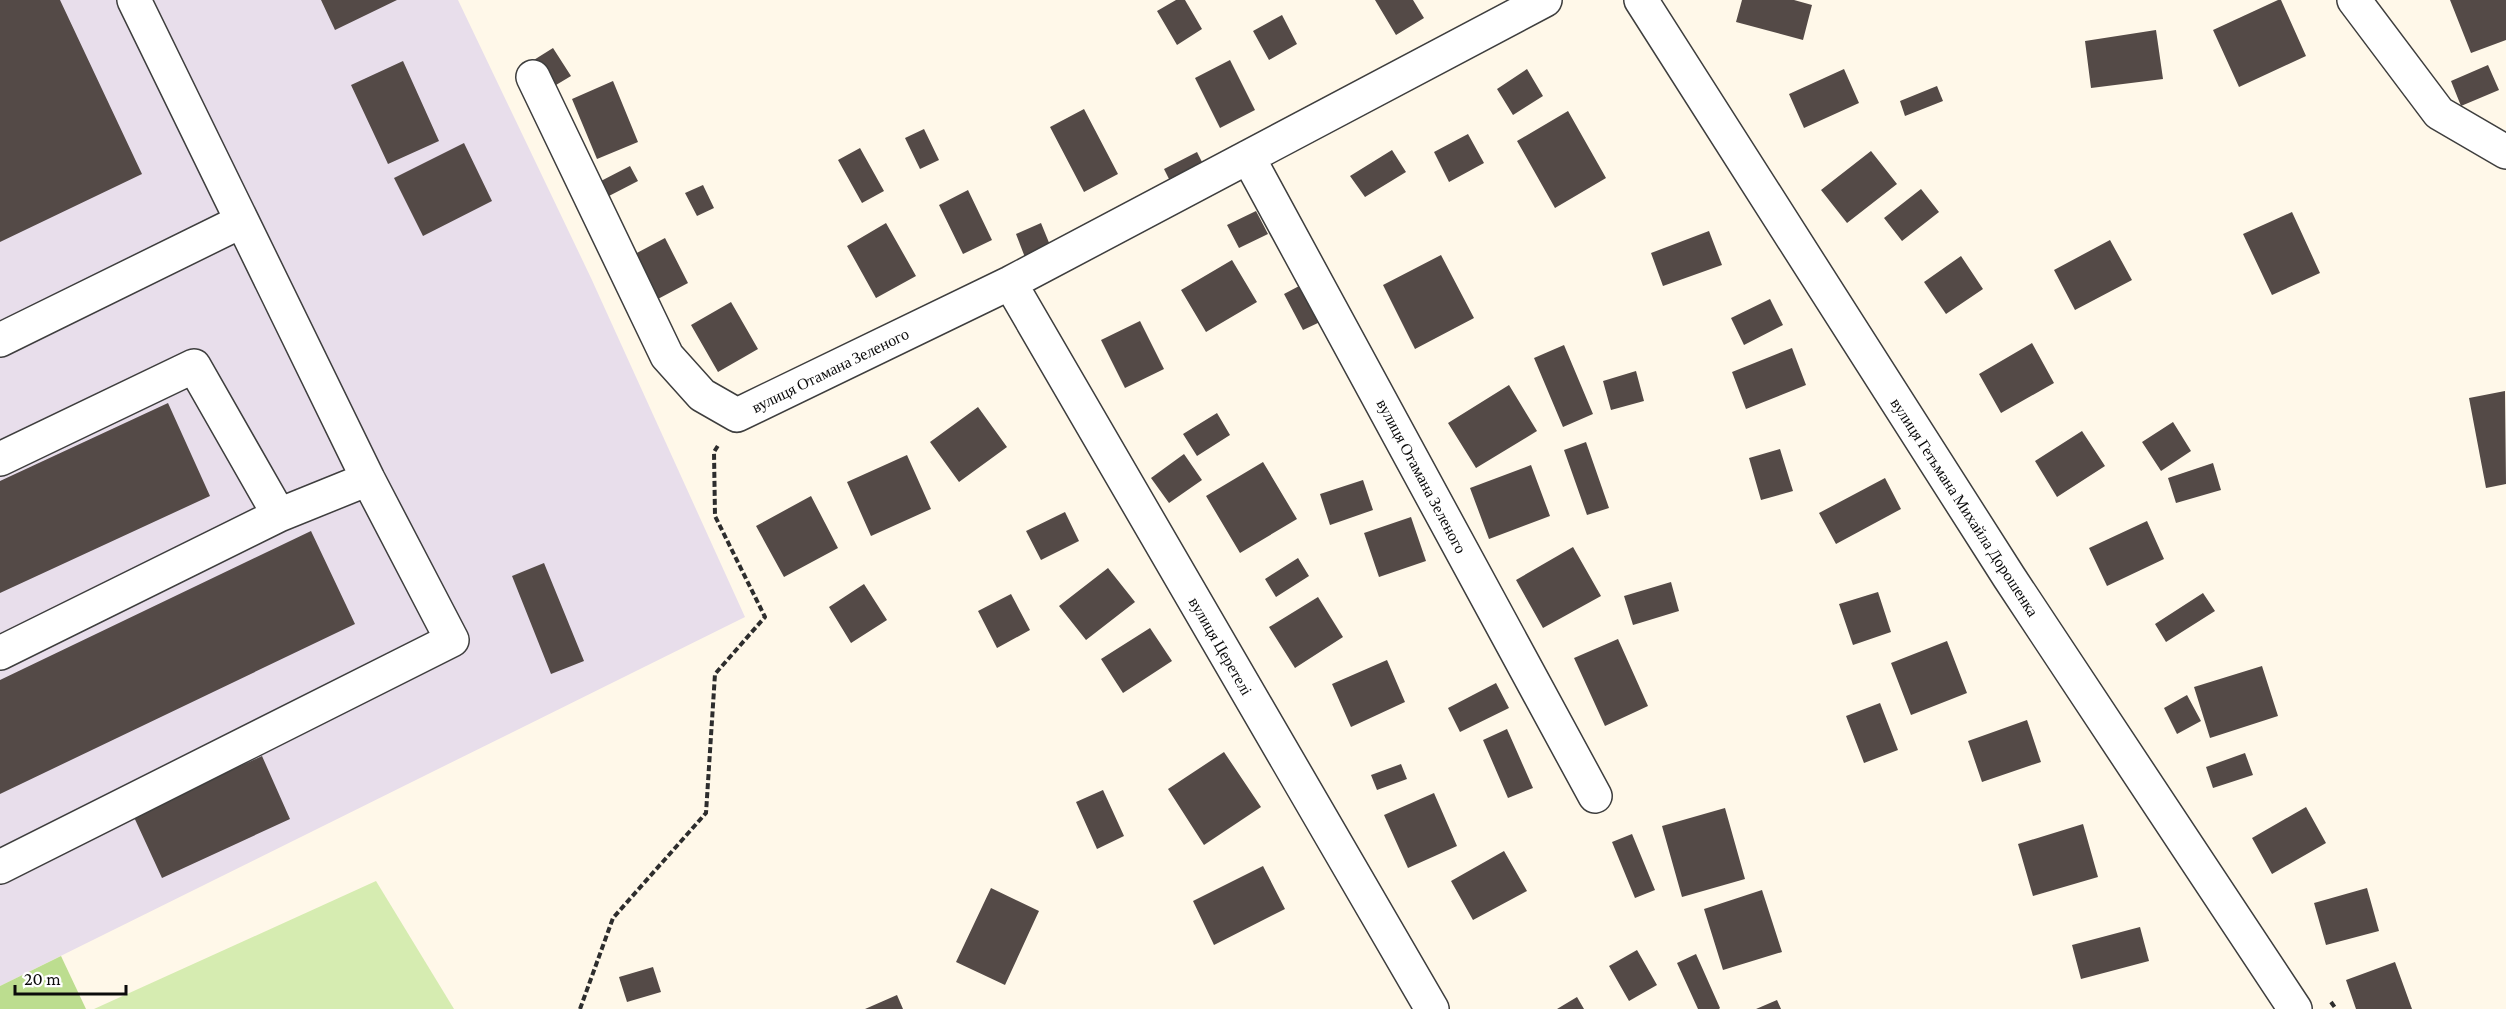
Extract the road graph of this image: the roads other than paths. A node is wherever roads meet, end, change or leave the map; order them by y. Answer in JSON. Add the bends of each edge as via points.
{"nodes":[{"id":1,"x":135,"y":0,"type":"edge"},
{"id":2,"x":1545,"y":0,"type":"edge"},
{"id":3,"x":1641,"y":0,"type":"edge"},
{"id":4,"x":2354,"y":0,"type":"edge"},
{"id":5,"x":533,"y":77,"type":"dead end"},
{"id":6,"x":2506,"y":152,"type":"edge"},
{"id":7,"x":1248,"y":157,"type":"junction"},
{"id":8,"x":242,"y":221,"type":"junction"},
{"id":9,"x":1010,"y":283,"type":"junction"},
{"id":10,"x":0,"y":340,"type":"edge"},
{"id":11,"x":0,"y":459,"type":"edge"},
{"id":12,"x":368,"y":479,"type":"junction"},
{"id":13,"x":279,"y":515,"type":"junction"},
{"id":14,"x":0,"y":653,"type":"edge"},
{"id":15,"x":1595,"y":796,"type":"dead end"},
{"id":16,"x":0,"y":867,"type":"edge"},
{"id":17,"x":1432,"y":1009,"type":"edge"},
{"id":18,"x":2295,"y":1009,"type":"edge"}],
"edges":[{"from":1,"to":8,"type":"street"},
{"from":2,"to":7,"type":"street","name":"вулиця Отамана Зеленого"},
{"from":3,"to":18,"type":"street","name":"вулиця Гетьмана Михайла Дорошенка","via":[[2009,577]]},
{"from":4,"to":6,"type":"street","via":[[2439,113]]},
{"from":5,"to":9,"type":"street","name":"вулиця Отамана Зеленого","via":[[667,356],[702,395],[737,415]]},
{"from":7,"to":9,"type":"street","name":"вулиця Отамана Зеленого"},
{"from":7,"to":15,"type":"street","name":"вулиця Отамана Зеленого"},
{"from":8,"to":10,"type":"street"},
{"from":8,"to":12,"type":"street"},
{"from":9,"to":17,"type":"street","name":"вулиця Церетелі"},
{"from":11,"to":13,"type":"street","via":[[194,366]]},
{"from":12,"to":13,"type":"street"},
{"from":12,"to":16,"type":"street","via":[[452,640]]},
{"from":13,"to":14,"type":"street"}]}
